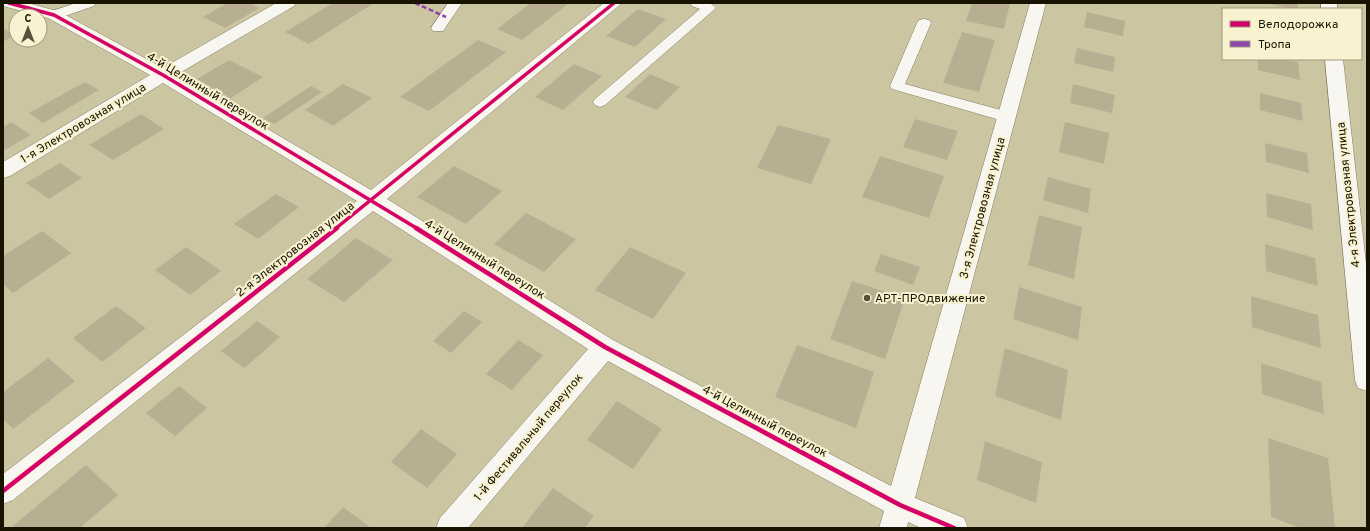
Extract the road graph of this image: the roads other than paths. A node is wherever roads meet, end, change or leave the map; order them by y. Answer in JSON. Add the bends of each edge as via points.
{"nodes":[{"id":1,"x":9,"y":3,"type":"edge"},
{"id":2,"x":89,"y":3,"type":"edge"},
{"id":3,"x":288,"y":3,"type":"edge"},
{"id":4,"x":455,"y":3,"type":"edge"},
{"id":5,"x":614,"y":3,"type":"edge"},
{"id":6,"x":697,"y":3,"type":"edge"},
{"id":7,"x":1038,"y":3,"type":"edge"},
{"id":8,"x":54,"y":15,"type":"junction"},
{"id":9,"x":924,"y":23,"type":"dead end"},
{"id":10,"x":438,"y":28,"type":"dead end"},
{"id":11,"x":1334,"y":60,"type":"edge"},
{"id":12,"x":164,"y":75,"type":"junction"},
{"id":13,"x":600,"y":102,"type":"dead end"},
{"id":14,"x":1007,"y":117,"type":"junction"},
{"id":15,"x":3,"y":171,"type":"edge"},
{"id":16,"x":372,"y":200,"type":"junction"},
{"id":17,"x":605,"y":347,"type":"junction"},
{"id":18,"x":1367,"y":380,"type":"edge"},
{"id":19,"x":3,"y":491,"type":"edge"},
{"id":20,"x":900,"y":505,"type":"junction"},
{"id":21,"x":450,"y":528,"type":"edge"},
{"id":22,"x":894,"y":528,"type":"edge"},
{"id":23,"x":954,"y":528,"type":"edge"}],
"edges":[{"from":1,"to":8,"type":"street","name":"4-й Целинный переулок"},
{"from":2,"to":8,"type":"lane"},
{"from":3,"to":12,"type":"street","name":"1-я Электровозная улица"},
{"from":4,"to":10,"type":"lane"},
{"from":5,"to":16,"type":"street","name":"2-я Электровозная улица"},
{"from":6,"to":13,"type":"lane","via":[[708,8]]},
{"from":7,"to":14,"type":"street","name":"3-я Электровозная улица"},
{"from":8,"to":12,"type":"street","name":"4-й Целинный переулок"},
{"from":9,"to":14,"type":"lane","via":[[897,86]]},
{"from":11,"to":18,"type":"street","name":"4-я Электровозная улица"},
{"from":12,"to":15,"type":"street","name":"1-я Электровозная улица"},
{"from":12,"to":16,"type":"street","name":"4-й Целинный переулок"},
{"from":14,"to":20,"type":"street","name":"3-я Электровозная улица"},
{"from":16,"to":17,"type":"street","name":"4-й Целинный переулок"},
{"from":16,"to":19,"type":"street","name":"2-я Электровозная улица"},
{"from":17,"to":20,"type":"street","name":"4-й Целинный переулок"},
{"from":17,"to":21,"type":"street","name":"1-й Фестивальный переулок"},
{"from":20,"to":22,"type":"street","name":"3-я Электровозная улица"},
{"from":20,"to":23,"type":"street","name":"4-й Целинный переулок"}]}
